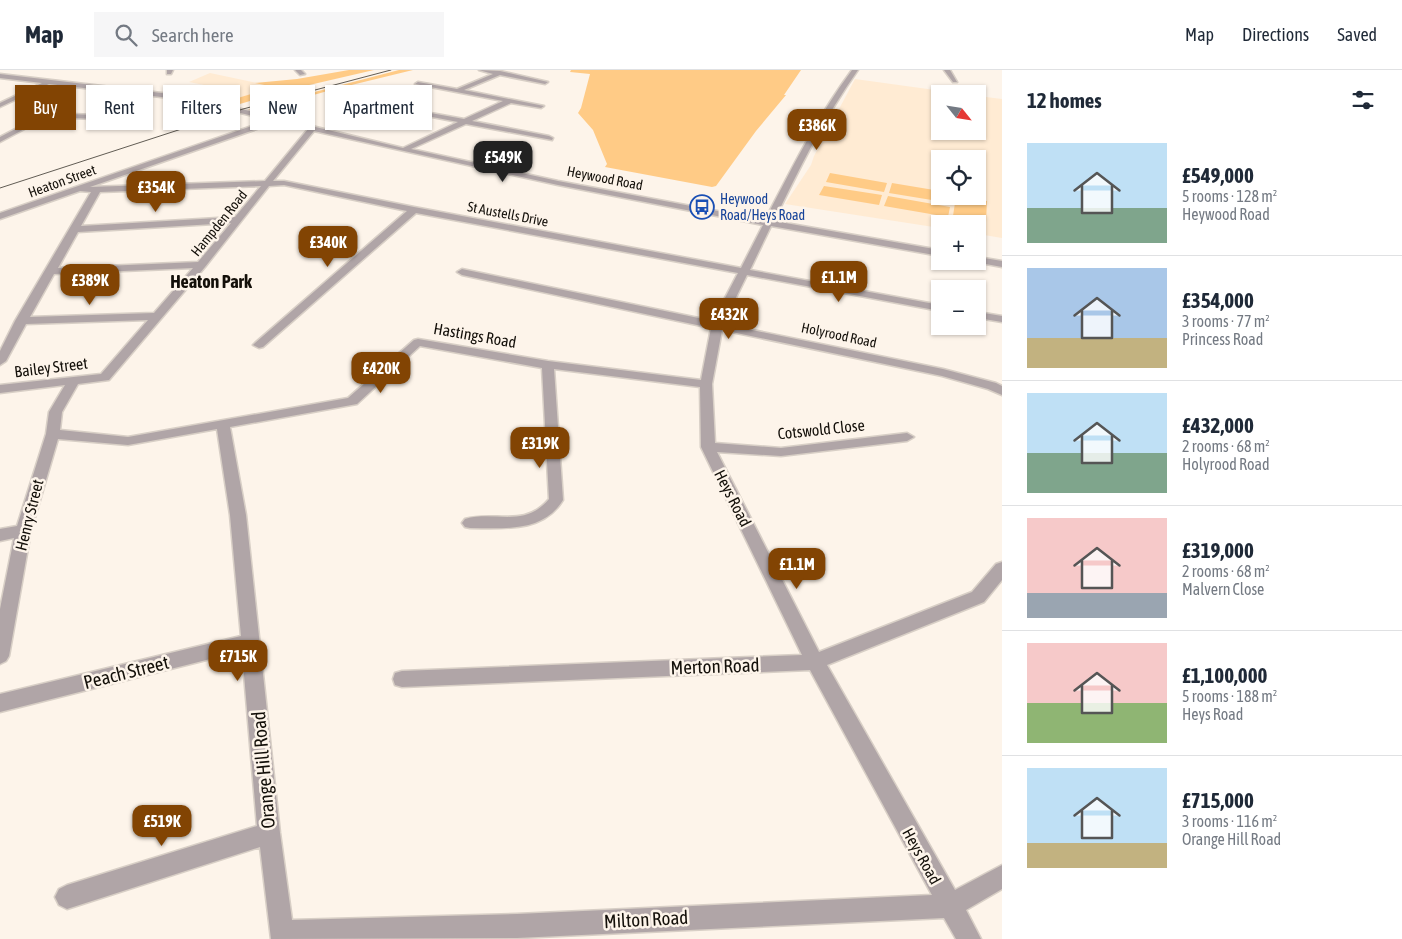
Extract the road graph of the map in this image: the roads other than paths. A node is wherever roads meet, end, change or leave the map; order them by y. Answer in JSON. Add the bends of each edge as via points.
{"nodes":[{"id":1,"x":482,"y":70,"type":"edge"},
{"id":2,"x":508,"y":70,"type":"edge"},
{"id":3,"x":855,"y":70,"type":"edge"},
{"id":4,"x":947,"y":70,"type":"edge"},
{"id":5,"x":500,"y":73,"type":"junction"},
{"id":6,"x":0,"y":76,"type":"edge"},
{"id":7,"x":955,"y":81,"type":"dead end"},
{"id":8,"x":48,"y":82,"type":"junction"},
{"id":9,"x":545,"y":82,"type":"dead end"},
{"id":10,"x":418,"y":84,"type":"dead end"},
{"id":11,"x":458,"y":91,"type":"junction"},
{"id":12,"x":509,"y":100,"type":"junction"},
{"id":13,"x":0,"y":105,"type":"edge"},
{"id":14,"x":541,"y":106,"type":"dead end"},
{"id":15,"x":250,"y":114,"type":"edge"},
{"id":16,"x":432,"y":115,"type":"edge"},
{"id":17,"x":465,"y":122,"type":"junction"},
{"id":18,"x":7,"y":128,"type":"dead end"},
{"id":19,"x":15,"y":128,"type":"edge"},
{"id":20,"x":250,"y":129,"type":"edge"},
{"id":21,"x":18,"y":130,"type":"edge"},
{"id":22,"x":311,"y":130,"type":"edge"},
{"id":23,"x":315,"y":130,"type":"edge"},
{"id":24,"x":548,"y":138,"type":"dead end"},
{"id":25,"x":0,"y":140,"type":"edge"},
{"id":26,"x":404,"y":150,"type":"junction"},
{"id":27,"x":268,"y":182,"type":"junction"},
{"id":28,"x":79,"y":188,"type":"junction"},
{"id":29,"x":97,"y":190,"type":"junction"},
{"id":30,"x":414,"y":210,"type":"junction"},
{"id":31,"x":0,"y":216,"type":"edge"},
{"id":32,"x":238,"y":220,"type":"junction"},
{"id":33,"x":767,"y":223,"type":"junction"},
{"id":34,"x":76,"y":229,"type":"junction"},
{"id":35,"x":931,"y":251,"type":"edge"},
{"id":36,"x":986,"y":261,"type":"edge"},
{"id":37,"x":1002,"y":264,"type":"edge"},
{"id":38,"x":202,"y":265,"type":"junction"},
{"id":39,"x":51,"y":271,"type":"junction"},
{"id":40,"x":462,"y":272,"type":"dead end"},
{"id":41,"x":743,"y":272,"type":"junction"},
{"id":42,"x":931,"y":306,"type":"edge"},
{"id":43,"x":159,"y":316,"type":"junction"},
{"id":44,"x":986,"y":317,"type":"edge"},
{"id":45,"x":1002,"y":320,"type":"edge"},
{"id":46,"x":22,"y":321,"type":"junction"},
{"id":47,"x":717,"y":324,"type":"junction"},
{"id":48,"x":259,"y":345,"type":"dead end"},
{"id":49,"x":0,"y":361,"type":"edge"},
{"id":50,"x":548,"y":365,"type":"junction"},
{"id":51,"x":105,"y":377,"type":"joint"},
{"id":52,"x":74,"y":381,"type":"junction"},
{"id":53,"x":706,"y":384,"type":"junction"},
{"id":54,"x":0,"y":389,"type":"edge"},
{"id":55,"x":1002,"y":391,"type":"edge"},
{"id":56,"x":223,"y":423,"type":"junction"},
{"id":57,"x":53,"y":434,"type":"junction"},
{"id":58,"x":907,"y":437,"type":"dead end"},
{"id":59,"x":708,"y":447,"type":"junction"},
{"id":60,"x":470,"y":523,"type":"dead end"},
{"id":61,"x":23,"y":531,"type":"junction"},
{"id":62,"x":0,"y":535,"type":"edge"},
{"id":63,"x":1002,"y":568,"type":"edge"},
{"id":64,"x":251,"y":641,"type":"junction"},
{"id":65,"x":0,"y":656,"type":"edge"},
{"id":66,"x":816,"y":662,"type":"junction"},
{"id":67,"x":402,"y":679,"type":"dead end"},
{"id":68,"x":0,"y":702,"type":"edge"},
{"id":69,"x":269,"y":833,"type":"junction"},
{"id":70,"x":1002,"y":876,"type":"edge"},
{"id":71,"x":67,"y":897,"type":"dead end"},
{"id":72,"x":950,"y":906,"type":"junction"},
{"id":73,"x":282,"y":935,"type":"edge"},
{"id":74,"x":969,"y":939,"type":"edge"}],
"edges":[{"from":1,"to":5,"type":"street"},
{"from":2,"to":5,"type":"street"},
{"from":3,"to":33,"type":"street","name":"Heys Road","via":[[835,96]]},
{"from":4,"to":7,"type":"street"},
{"from":5,"to":9,"type":"street"},
{"from":5,"to":11,"type":"street"},
{"from":6,"to":8,"type":"street","name":"Heywood Road"},
{"from":8,"to":13,"type":"street"},
{"from":8,"to":15,"type":"street","name":"Heywood Road","via":[[187,98]]},
{"from":10,"to":11,"type":"street"},
{"from":11,"to":12,"type":"street"},
{"from":12,"to":14,"type":"street"},
{"from":12,"to":17,"type":"street"},
{"from":16,"to":17,"type":"street"},
{"from":17,"to":24,"type":"street"},
{"from":17,"to":26,"type":"street"},
{"from":18,"to":19,"type":"street"},
{"from":20,"to":28,"type":"street","name":"Heaton Street"},
{"from":21,"to":25,"type":"street"},
{"from":22,"to":27,"type":"street","name":"Hampden Road"},
{"from":23,"to":26,"type":"street","name":"Heywood Road"},
{"from":26,"to":33,"type":"street","name":"Heywood Road"},
{"from":27,"to":29,"type":"street","name":"St Austells Drive"},
{"from":27,"to":30,"type":"street","name":"St Austells Drive"},
{"from":27,"to":32,"type":"street","name":"Hampden Road"},
{"from":28,"to":29,"type":"street","name":"St Austells Drive"},
{"from":28,"to":31,"type":"street","name":"Heaton Street"},
{"from":29,"to":34,"type":"street"},
{"from":30,"to":41,"type":"street","name":"St Austells Drive"},
{"from":30,"to":48,"type":"street"},
{"from":32,"to":34,"type":"street"},
{"from":32,"to":38,"type":"street","name":"Hampden Road"},
{"from":33,"to":35,"type":"street","name":"Heywood Road"},
{"from":33,"to":41,"type":"street","name":"Heys Road"},
{"from":34,"to":39,"type":"street"},
{"from":36,"to":37,"type":"street"},
{"from":38,"to":39,"type":"street"},
{"from":38,"to":43,"type":"street","name":"Hampden Road"},
{"from":39,"to":46,"type":"street"},
{"from":40,"to":47,"type":"street","name":"Holyrood Road"},
{"from":41,"to":42,"type":"street","name":"St Austells Drive"},
{"from":41,"to":47,"type":"street","name":"Heys Road"},
{"from":43,"to":46,"type":"street"},
{"from":43,"to":51,"type":"street","name":"Hampden Road"},
{"from":44,"to":45,"type":"street"},
{"from":46,"to":49,"type":"street"},
{"from":47,"to":53,"type":"street","name":"Heys Road"},
{"from":47,"to":55,"type":"street","name":"Holyrood Road","via":[[943,373]]},
{"from":50,"to":53,"type":"street","name":"Hastings Road"},
{"from":50,"to":56,"type":"street","name":"Hastings Road","via":[[418,342],[352,401]]},
{"from":50,"to":60,"type":"street","via":[[556,500],[549,512],[530,522]]},
{"from":51,"to":52,"type":"street","name":"Bailey Street"},
{"from":52,"to":54,"type":"street","name":"Bailey Street"},
{"from":52,"to":57,"type":"street","name":"Henry Street","via":[[56,409]]},
{"from":53,"to":59,"type":"street","name":"Heys Road"},
{"from":56,"to":57,"type":"street","name":"Hastings Road","via":[[128,441]]},
{"from":56,"to":64,"type":"street","name":"Orange Hill Road","via":[[238,515]]},
{"from":57,"to":61,"type":"street","name":"Henry Street"},
{"from":58,"to":59,"type":"street","name":"Cotswold Close","via":[[782,452]]},
{"from":59,"to":66,"type":"street","name":"Heys Road"},
{"from":61,"to":62,"type":"street"},
{"from":61,"to":65,"type":"street","name":"Henry Street"},
{"from":63,"to":66,"type":"street","name":"Merton Road","via":[[978,597]]},
{"from":64,"to":68,"type":"street","name":"Peach Street"},
{"from":64,"to":69,"type":"street","name":"Orange Hill Road"},
{"from":66,"to":67,"type":"street","name":"Merton Road"},
{"from":66,"to":72,"type":"street","name":"Heys Road"},
{"from":69,"to":71,"type":"street"},
{"from":69,"to":73,"type":"street","name":"Orange Hill Road"},
{"from":70,"to":72,"type":"street","name":"Milton Road"},
{"from":72,"to":73,"type":"street","name":"Milton Road"},
{"from":72,"to":74,"type":"street","name":"Heys Road"}]}
